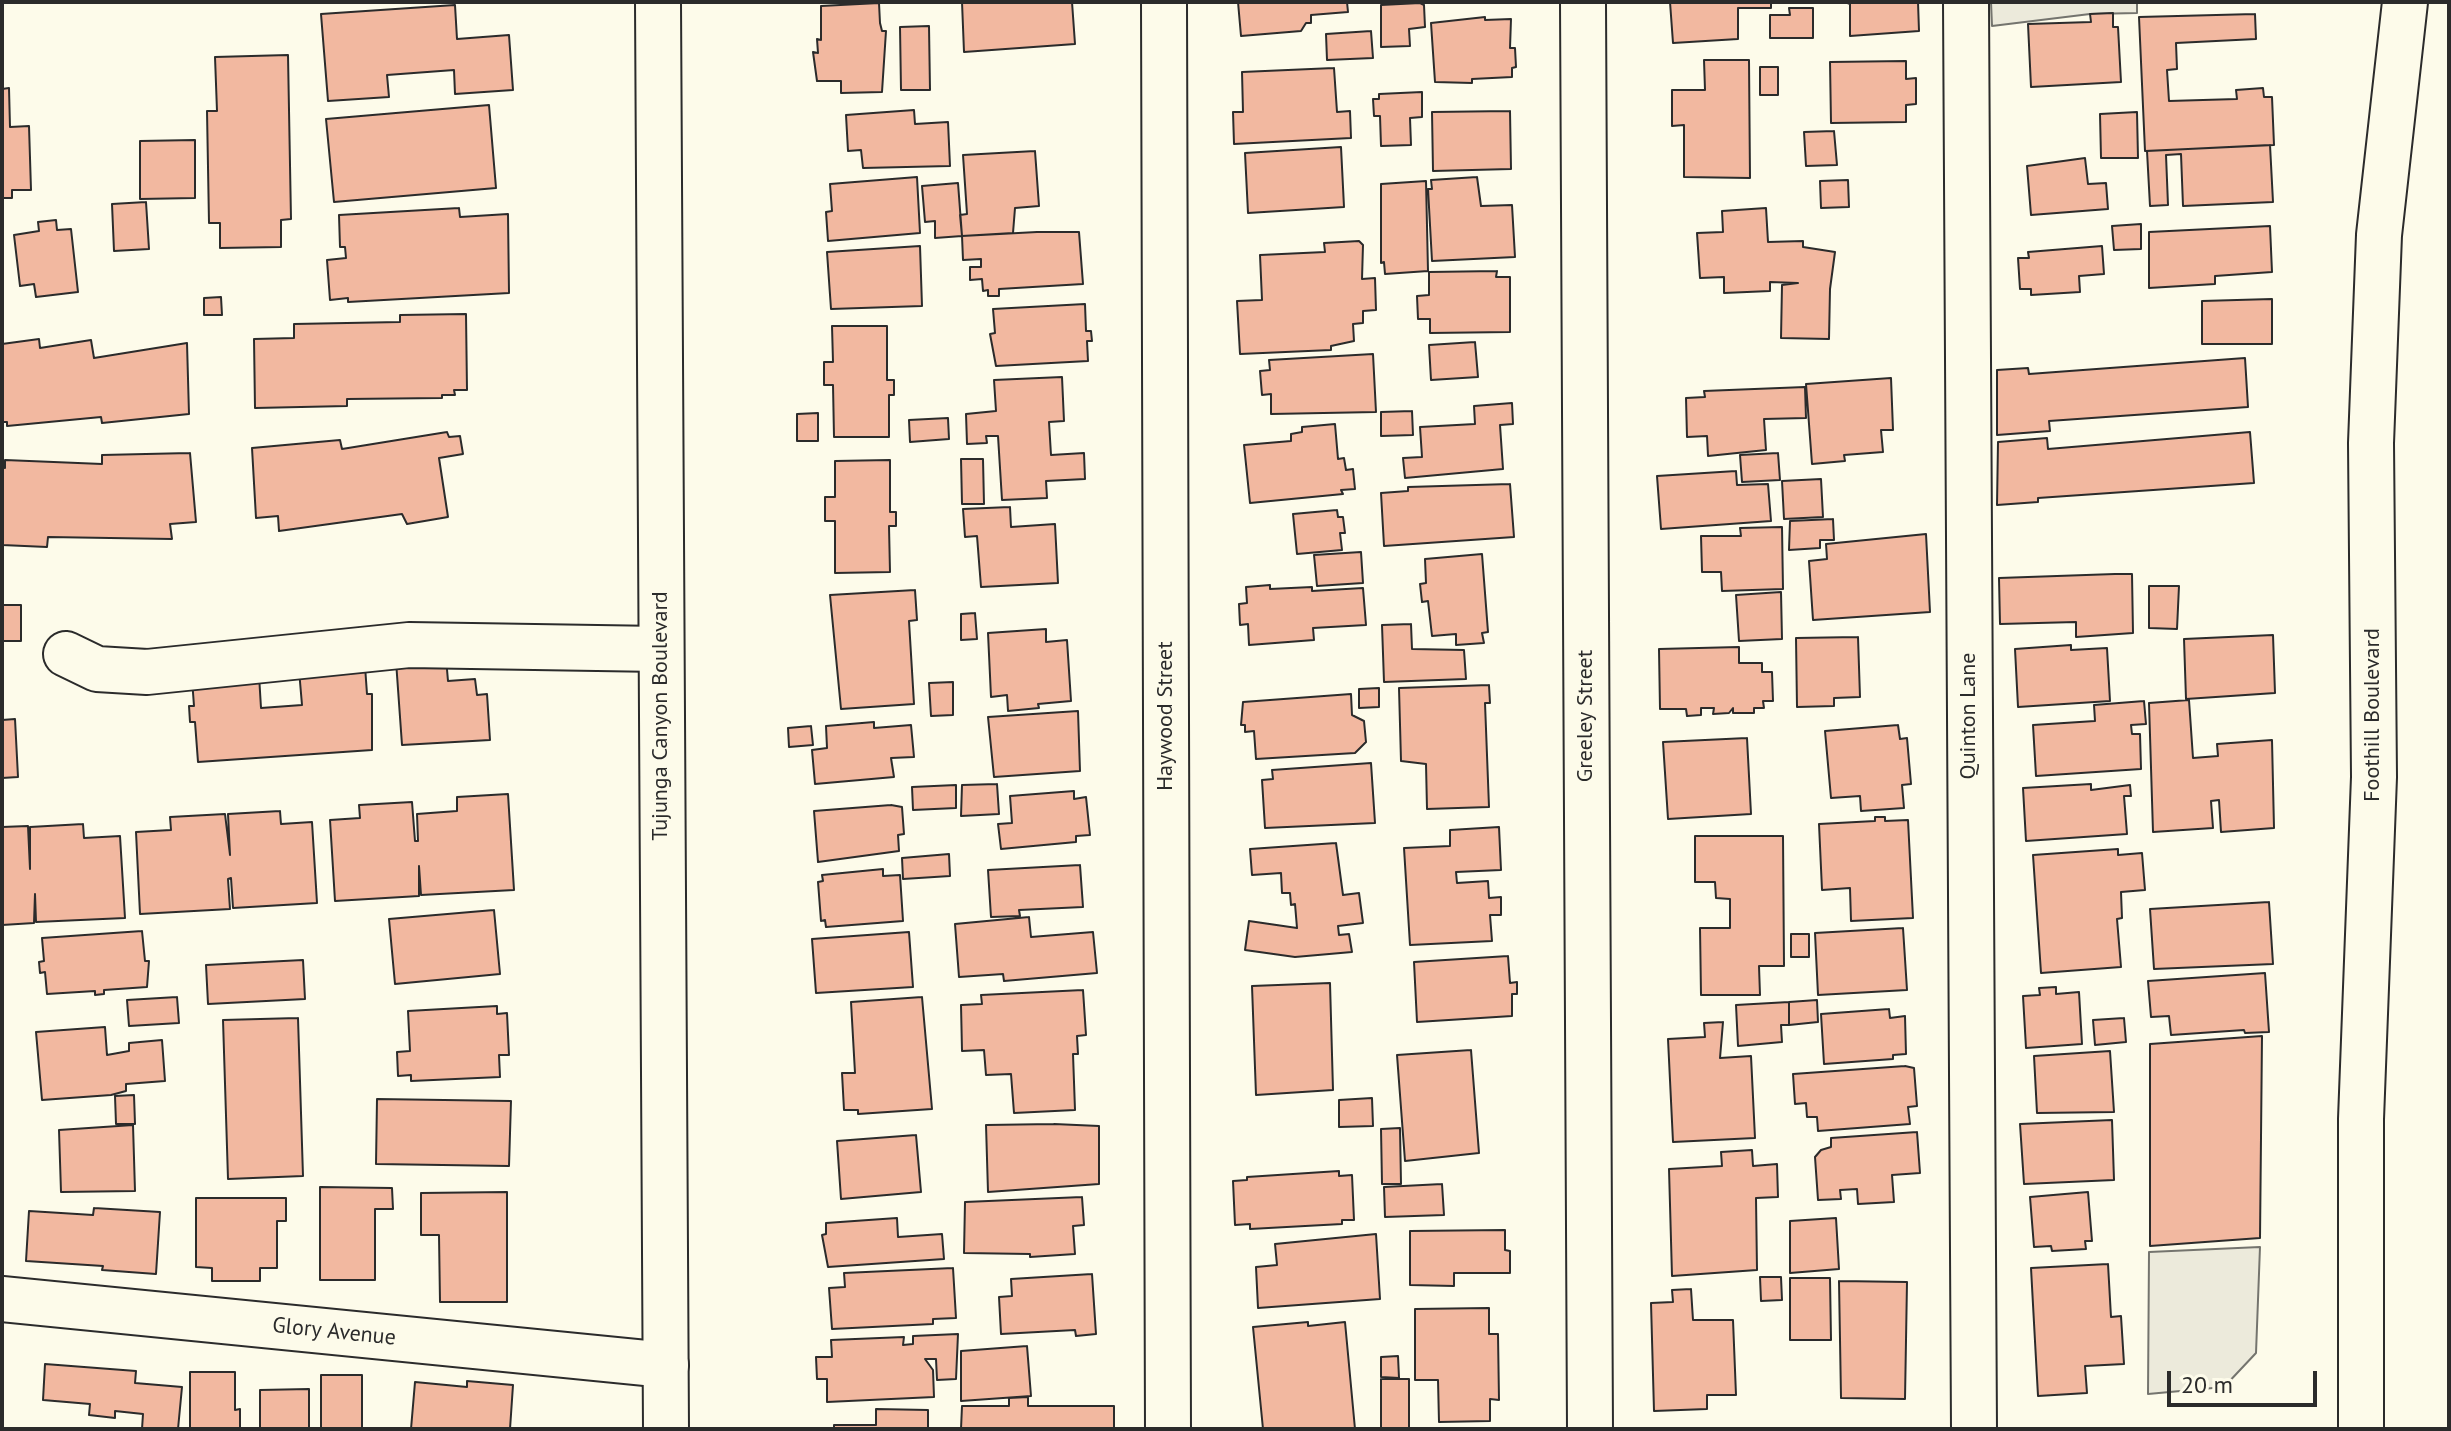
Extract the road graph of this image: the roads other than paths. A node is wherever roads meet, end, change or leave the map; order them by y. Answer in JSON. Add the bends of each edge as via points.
{"nodes":[{"id":1,"x":658,"y":2,"type":"edge"},
{"id":2,"x":1164,"y":2,"type":"edge"},
{"id":3,"x":1583,"y":2,"type":"edge"},
{"id":4,"x":1966,"y":2,"type":"edge"},
{"id":5,"x":2405,"y":2,"type":"edge"},
{"id":6,"x":660,"y":649,"type":"junction"},
{"id":7,"x":66,"y":654,"type":"dead end"},
{"id":8,"x":2,"y":1299,"type":"edge"},
{"id":9,"x":666,"y":1365,"type":"junction"},
{"id":10,"x":666,"y":1429,"type":"edge"},
{"id":11,"x":1168,"y":1429,"type":"edge"},
{"id":12,"x":1590,"y":1429,"type":"edge"},
{"id":13,"x":1974,"y":1429,"type":"edge"},
{"id":14,"x":2361,"y":1429,"type":"edge"}],
"edges":[{"from":1,"to":6,"type":"street","name":"Tujunga Canyon Boulevard"},
{"from":2,"to":11,"type":"street","name":"Haywood Street"},
{"from":3,"to":12,"type":"street","name":"Greeley Street"},
{"from":4,"to":13,"type":"street","name":"Quinton Lane"},
{"from":5,"to":14,"type":"street","name":"Foothill Boulevard","via":[[2379,235],[2371,443],[2374,777],[2361,1119]]},
{"from":6,"to":7,"type":"street","via":[[409,645],[147,672],[97,669]]},
{"from":6,"to":9,"type":"street","name":"Tujunga Canyon Boulevard"},
{"from":8,"to":9,"type":"street","name":"Glory Avenue"},
{"from":9,"to":10,"type":"street","name":"Tujunga Canyon Boulevard"}]}
